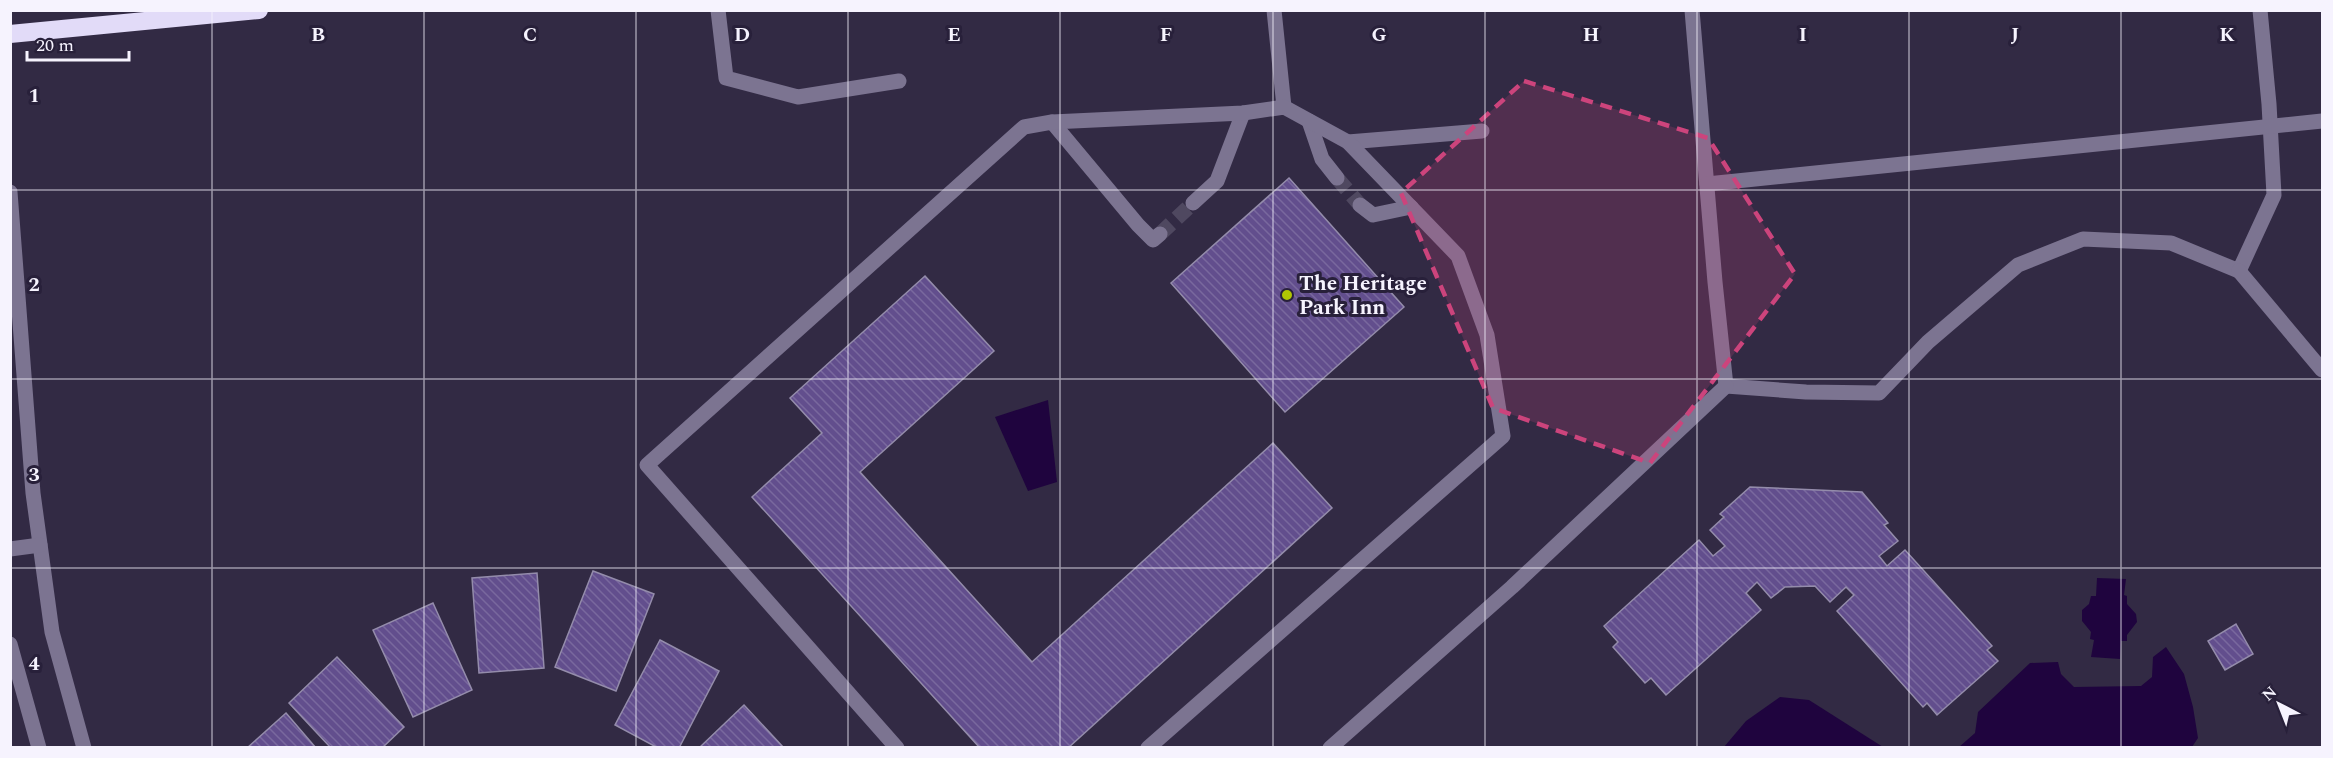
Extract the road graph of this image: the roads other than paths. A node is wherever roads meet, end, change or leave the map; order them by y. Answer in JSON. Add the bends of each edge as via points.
{"nodes":[{"id":1,"x":260,"y":10,"type":"edge"},
{"id":2,"x":718,"y":10,"type":"edge"},
{"id":3,"x":1274,"y":10,"type":"edge"},
{"id":4,"x":1692,"y":10,"type":"edge"},
{"id":5,"x":2260,"y":10,"type":"edge"},
{"id":6,"x":10,"y":34,"type":"edge"},
{"id":7,"x":899,"y":81,"type":"dead end"},
{"id":8,"x":1284,"y":107,"type":"junction"},
{"id":9,"x":1243,"y":113,"type":"junction"},
{"id":10,"x":1310,"y":121,"type":"junction"},
{"id":11,"x":2322,"y":121,"type":"edge"},
{"id":12,"x":1053,"y":122,"type":"junction"},
{"id":13,"x":2270,"y":126,"type":"junction"},
{"id":14,"x":1482,"y":131,"type":"dead end"},
{"id":15,"x":1348,"y":142,"type":"junction"},
{"id":16,"x":1337,"y":178,"type":"tunnel mouth"},
{"id":17,"x":1707,"y":184,"type":"junction"},
{"id":18,"x":10,"y":192,"type":"edge"},
{"id":19,"x":1193,"y":203,"type":"tunnel mouth"},
{"id":20,"x":1360,"y":205,"type":"tunnel mouth"},
{"id":21,"x":1411,"y":207,"type":"junction"},
{"id":22,"x":1160,"y":234,"type":"dead end"},
{"id":23,"x":2239,"y":271,"type":"junction"},
{"id":24,"x":2322,"y":370,"type":"edge"},
{"id":25,"x":1726,"y":386,"type":"junction"},
{"id":26,"x":40,"y":545,"type":"junction"},
{"id":27,"x":10,"y":549,"type":"edge"},
{"id":28,"x":10,"y":644,"type":"edge"},
{"id":29,"x":39,"y":747,"type":"edge"},
{"id":30,"x":84,"y":747,"type":"edge"},
{"id":31,"x":897,"y":747,"type":"edge"},
{"id":32,"x":1148,"y":747,"type":"edge"},
{"id":33,"x":1330,"y":747,"type":"edge"}],
"edges":[{"from":1,"to":6,"type":"highway"},
{"from":2,"to":7,"type":"street","via":[[726,78],[798,97]]},
{"from":3,"to":8,"type":"street"},
{"from":4,"to":17,"type":"street"},
{"from":5,"to":13,"type":"street"},
{"from":8,"to":9,"type":"street"},
{"from":8,"to":10,"type":"street"},
{"from":9,"to":12,"type":"street"},
{"from":9,"to":19,"type":"street","via":[[1217,181]]},
{"from":10,"to":15,"type":"street"},
{"from":10,"to":16,"type":"street","via":[[1322,159]]},
{"from":11,"to":13,"type":"street"},
{"from":12,"to":22,"type":"street","via":[[1138,225],[1153,240]]},
{"from":12,"to":31,"type":"street","via":[[1024,127],[647,465]]},
{"from":13,"to":17,"type":"street"},
{"from":13,"to":23,"type":"street","via":[[2274,195]]},
{"from":14,"to":15,"type":"street"},
{"from":15,"to":21,"type":"street"},
{"from":17,"to":25,"type":"street"},
{"from":18,"to":26,"type":"street"},
{"from":20,"to":21,"type":"street","via":[[1373,215]]},
{"from":21,"to":32,"type":"street","via":[[1458,256],[1487,335],[1503,435]]},
{"from":23,"to":24,"type":"street"},
{"from":23,"to":25,"type":"street","via":[[2171,243],[2083,239],[2018,265],[1928,342],[1879,393]]},
{"from":25,"to":33,"type":"street","via":[[1512,587]]},
{"from":26,"to":27,"type":"street"},
{"from":26,"to":30,"type":"street","via":[[52,632]]},
{"from":28,"to":29,"type":"street"}]}
